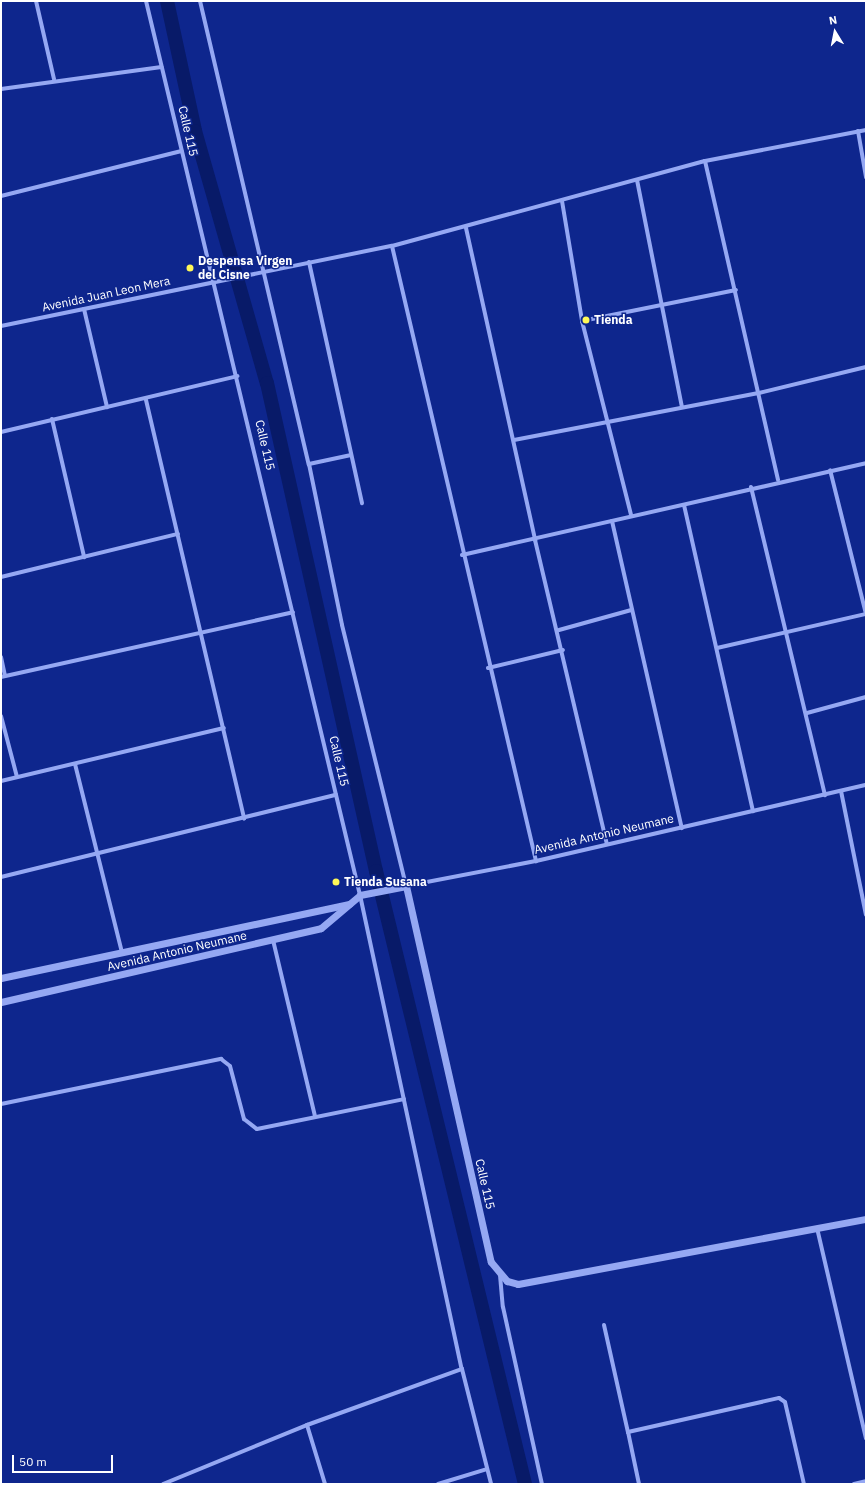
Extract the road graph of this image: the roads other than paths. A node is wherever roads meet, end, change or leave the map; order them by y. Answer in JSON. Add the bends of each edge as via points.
{"nodes":[{"id":1,"x":36,"y":1,"type":"edge"},
{"id":2,"x":146,"y":1,"type":"edge"},
{"id":3,"x":200,"y":1,"type":"edge"},
{"id":4,"x":162,"y":67,"type":"junction"},
{"id":5,"x":54,"y":80,"type":"junction"},
{"id":6,"x":1,"y":89,"type":"edge"},
{"id":7,"x":866,"y":130,"type":"edge"},
{"id":8,"x":858,"y":131,"type":"junction"},
{"id":9,"x":181,"y":151,"type":"junction"},
{"id":10,"x":705,"y":161,"type":"junction"},
{"id":11,"x":866,"y":177,"type":"edge"},
{"id":12,"x":637,"y":180,"type":"junction"},
{"id":13,"x":1,"y":196,"type":"edge"},
{"id":14,"x":562,"y":201,"type":"junction"},
{"id":15,"x":466,"y":228,"type":"junction"},
{"id":16,"x":392,"y":246,"type":"junction"},
{"id":17,"x":309,"y":262,"type":"junction"},
{"id":18,"x":264,"y":272,"type":"junction"},
{"id":19,"x":215,"y":282,"type":"junction"},
{"id":20,"x":736,"y":290,"type":"junction"},
{"id":21,"x":662,"y":304,"type":"junction"},
{"id":22,"x":84,"y":309,"type":"junction"},
{"id":23,"x":582,"y":321,"type":"junction"},
{"id":24,"x":1,"y":326,"type":"edge"},
{"id":25,"x":866,"y":367,"type":"edge"},
{"id":26,"x":237,"y":376,"type":"junction"},
{"id":27,"x":758,"y":393,"type":"junction"},
{"id":28,"x":146,"y":400,"type":"junction"},
{"id":29,"x":107,"y":407,"type":"junction"},
{"id":30,"x":682,"y":407,"type":"junction"},
{"id":31,"x":52,"y":419,"type":"junction"},
{"id":32,"x":605,"y":421,"type":"junction"},
{"id":33,"x":1,"y":432,"type":"edge"},
{"id":34,"x":514,"y":440,"type":"junction"},
{"id":35,"x":351,"y":455,"type":"junction"},
{"id":36,"x":866,"y":463,"type":"edge"},
{"id":37,"x":309,"y":464,"type":"junction"},
{"id":38,"x":830,"y":470,"type":"junction"},
{"id":39,"x":778,"y":480,"type":"junction"},
{"id":40,"x":751,"y":487,"type":"junction"},
{"id":41,"x":362,"y":503,"type":"dead end"},
{"id":42,"x":684,"y":505,"type":"junction"},
{"id":43,"x":631,"y":515,"type":"junction"},
{"id":44,"x":612,"y":521,"type":"junction"},
{"id":45,"x":178,"y":534,"type":"junction"},
{"id":46,"x":535,"y":540,"type":"junction"},
{"id":47,"x":462,"y":555,"type":"junction"},
{"id":48,"x":84,"y":557,"type":"junction"},
{"id":49,"x":1,"y":577,"type":"edge"},
{"id":50,"x":631,"y":610,"type":"junction"},
{"id":51,"x":293,"y":612,"type":"junction"},
{"id":52,"x":559,"y":630,"type":"junction"},
{"id":53,"x":201,"y":631,"type":"junction"},
{"id":54,"x":788,"y":634,"type":"junction"},
{"id":55,"x":717,"y":648,"type":"junction"},
{"id":56,"x":563,"y":650,"type":"junction"},
{"id":57,"x":1,"y":657,"type":"edge"},
{"id":58,"x":488,"y":668,"type":"junction"},
{"id":59,"x":3,"y":677,"type":"edge"},
{"id":60,"x":866,"y":697,"type":"edge"},
{"id":61,"x":807,"y":713,"type":"junction"},
{"id":62,"x":1,"y":716,"type":"edge"},
{"id":63,"x":224,"y":728,"type":"junction"},
{"id":64,"x":75,"y":764,"type":"junction"},
{"id":65,"x":17,"y":777,"type":"junction"},
{"id":66,"x":1,"y":782,"type":"edge"},
{"id":67,"x":866,"y":785,"type":"edge"},
{"id":68,"x":841,"y":791,"type":"junction"},
{"id":69,"x":336,"y":795,"type":"junction"},
{"id":70,"x":825,"y":795,"type":"junction"},
{"id":71,"x":753,"y":811,"type":"junction"},
{"id":72,"x":244,"y":818,"type":"junction"},
{"id":73,"x":682,"y":828,"type":"junction"},
{"id":74,"x":607,"y":844,"type":"junction"},
{"id":75,"x":97,"y":854,"type":"junction"},
{"id":76,"x":536,"y":860,"type":"junction"},
{"id":77,"x":1,"y":877,"type":"edge"},
{"id":78,"x":403,"y":887,"type":"junction"},
{"id":79,"x":362,"y":895,"type":"junction"},
{"id":80,"x":349,"y":904,"type":"junction"},
{"id":81,"x":866,"y":915,"type":"edge"},
{"id":82,"x":273,"y":940,"type":"junction"},
{"id":83,"x":122,"y":952,"type":"junction"},
{"id":84,"x":1,"y":978,"type":"edge"},
{"id":85,"x":1,"y":1002,"type":"edge"},
{"id":86,"x":404,"y":1099,"type":"junction"},
{"id":87,"x":1,"y":1104,"type":"edge"},
{"id":88,"x":315,"y":1116,"type":"junction"},
{"id":89,"x":866,"y":1219,"type":"edge"},
{"id":90,"x":816,"y":1227,"type":"junction"},
{"id":91,"x":500,"y":1275,"type":"junction"},
{"id":92,"x":604,"y":1325,"type":"dead end"},
{"id":93,"x":462,"y":1369,"type":"junction"},
{"id":94,"x":307,"y":1425,"type":"junction"},
{"id":95,"x":628,"y":1432,"type":"junction"},
{"id":96,"x":866,"y":1438,"type":"edge"},
{"id":97,"x":487,"y":1469,"type":"junction"},
{"id":98,"x":866,"y":1481,"type":"edge"},
{"id":99,"x":163,"y":1484,"type":"edge"},
{"id":100,"x":325,"y":1484,"type":"edge"},
{"id":101,"x":438,"y":1484,"type":"edge"},
{"id":102,"x":491,"y":1484,"type":"edge"},
{"id":103,"x":542,"y":1484,"type":"edge"},
{"id":104,"x":639,"y":1484,"type":"edge"},
{"id":105,"x":804,"y":1484,"type":"edge"},
{"id":106,"x":854,"y":1484,"type":"edge"}],
"edges":[{"from":1,"to":5,"type":"street"},
{"from":2,"to":4,"type":"street","name":"Calle 115"},
{"from":3,"to":18,"type":"street"},
{"from":4,"to":5,"type":"street"},
{"from":4,"to":9,"type":"street","name":"Calle 115"},
{"from":5,"to":6,"type":"street"},
{"from":7,"to":8,"type":"street","name":"Avenida Juan Leon Mera"},
{"from":8,"to":10,"type":"street","name":"Avenida Juan Leon Mera"},
{"from":8,"to":11,"type":"street"},
{"from":9,"to":13,"type":"street"},
{"from":9,"to":19,"type":"street","name":"Calle 115"},
{"from":10,"to":12,"type":"street","name":"Avenida Juan Leon Mera"},
{"from":10,"to":20,"type":"street"},
{"from":12,"to":14,"type":"street","name":"Avenida Juan Leon Mera"},
{"from":12,"to":21,"type":"street"},
{"from":14,"to":15,"type":"street","name":"Avenida Juan Leon Mera"},
{"from":14,"to":23,"type":"street"},
{"from":15,"to":16,"type":"street","name":"Avenida Juan Leon Mera"},
{"from":15,"to":34,"type":"street"},
{"from":16,"to":17,"type":"street","name":"Avenida Juan Leon Mera"},
{"from":16,"to":47,"type":"street"},
{"from":17,"to":18,"type":"street","name":"Avenida Juan Leon Mera"},
{"from":17,"to":35,"type":"street"},
{"from":18,"to":19,"type":"street","name":"Avenida Juan Leon Mera"},
{"from":18,"to":37,"type":"street"},
{"from":19,"to":22,"type":"street","name":"Avenida Juan Leon Mera"},
{"from":19,"to":26,"type":"street","name":"Calle 115"},
{"from":20,"to":21,"type":"street"},
{"from":20,"to":27,"type":"street"},
{"from":21,"to":23,"type":"street"},
{"from":21,"to":30,"type":"street"},
{"from":22,"to":24,"type":"street","name":"Avenida Juan Leon Mera"},
{"from":22,"to":29,"type":"street"},
{"from":23,"to":32,"type":"street"},
{"from":25,"to":27,"type":"street"},
{"from":26,"to":28,"type":"street"},
{"from":26,"to":51,"type":"street","name":"Calle 115"},
{"from":27,"to":30,"type":"street"},
{"from":27,"to":39,"type":"street"},
{"from":28,"to":29,"type":"street"},
{"from":28,"to":45,"type":"street"},
{"from":29,"to":31,"type":"street"},
{"from":30,"to":32,"type":"street"},
{"from":31,"to":33,"type":"street"},
{"from":31,"to":48,"type":"street"},
{"from":32,"to":34,"type":"street"},
{"from":32,"to":43,"type":"street"},
{"from":34,"to":46,"type":"street"},
{"from":35,"to":37,"type":"street"},
{"from":35,"to":41,"type":"street"},
{"from":36,"to":38,"type":"street"},
{"from":37,"to":78,"type":"street","via":[[342,625]]},
{"from":38,"to":39,"type":"street"},
{"from":38,"to":54,"type":"street","via":[[866,614]]},
{"from":39,"to":40,"type":"street"},
{"from":40,"to":42,"type":"street"},
{"from":40,"to":54,"type":"street"},
{"from":42,"to":43,"type":"street"},
{"from":42,"to":55,"type":"street"},
{"from":43,"to":44,"type":"street"},
{"from":44,"to":46,"type":"street"},
{"from":44,"to":50,"type":"street"},
{"from":45,"to":48,"type":"street"},
{"from":45,"to":53,"type":"street"},
{"from":46,"to":47,"type":"street"},
{"from":46,"to":52,"type":"street"},
{"from":47,"to":58,"type":"street"},
{"from":48,"to":49,"type":"street"},
{"from":50,"to":52,"type":"street"},
{"from":50,"to":73,"type":"street"},
{"from":51,"to":53,"type":"street"},
{"from":51,"to":69,"type":"street","name":"Calle 115"},
{"from":52,"to":56,"type":"street"},
{"from":53,"to":59,"type":"street"},
{"from":53,"to":63,"type":"street"},
{"from":54,"to":55,"type":"street"},
{"from":54,"to":61,"type":"street"},
{"from":55,"to":71,"type":"street"},
{"from":56,"to":58,"type":"street"},
{"from":56,"to":74,"type":"street"},
{"from":57,"to":59,"type":"street"},
{"from":58,"to":76,"type":"street"},
{"from":60,"to":61,"type":"street"},
{"from":61,"to":70,"type":"street"},
{"from":62,"to":65,"type":"street"},
{"from":63,"to":64,"type":"street"},
{"from":63,"to":72,"type":"street"},
{"from":64,"to":65,"type":"street"},
{"from":64,"to":75,"type":"street"},
{"from":65,"to":66,"type":"street"},
{"from":67,"to":68,"type":"street","name":"Avenida Antonio Neumane"},
{"from":68,"to":70,"type":"street","name":"Avenida Antonio Neumane"},
{"from":68,"to":81,"type":"street"},
{"from":69,"to":72,"type":"street"},
{"from":69,"to":79,"type":"street","name":"Calle 115"},
{"from":70,"to":71,"type":"street","name":"Avenida Antonio Neumane"},
{"from":71,"to":73,"type":"street","name":"Avenida Antonio Neumane"},
{"from":72,"to":75,"type":"street"},
{"from":73,"to":74,"type":"street","name":"Avenida Antonio Neumane"},
{"from":74,"to":76,"type":"street","name":"Avenida Antonio Neumane"},
{"from":75,"to":77,"type":"street"},
{"from":75,"to":83,"type":"street"},
{"from":76,"to":78,"type":"street","name":"Avenida Antonio Neumane"},
{"from":78,"to":79,"type":"street","name":"Avenida Antonio Neumane"},
{"from":78,"to":91,"type":"street","name":"Calle 115","via":[[491,1262]]},
{"from":79,"to":80,"type":"street","name":"Avenida Antonio Neumane"},
{"from":79,"to":86,"type":"street","name":"Calle 115"},
{"from":80,"to":82,"type":"street","name":"Avenida Antonio Neumane","via":[[332,922],[321,928]]},
{"from":80,"to":83,"type":"street","name":"Avenida Antonio Neumane"},
{"from":82,"to":85,"type":"street","name":"Avenida Antonio Neumane"},
{"from":82,"to":88,"type":"street"},
{"from":83,"to":84,"type":"street","name":"Avenida Antonio Neumane"},
{"from":86,"to":88,"type":"street"},
{"from":86,"to":93,"type":"street","name":"Calle 115"},
{"from":87,"to":88,"type":"street","via":[[221,1059],[230,1066],[244,1119],[252,1127],[270,1129]]},
{"from":89,"to":90,"type":"street"},
{"from":90,"to":91,"type":"street","via":[[518,1284]]},
{"from":90,"to":96,"type":"street"},
{"from":91,"to":103,"type":"street","name":"Calle 115","via":[[503,1307]]},
{"from":92,"to":95,"type":"street"},
{"from":93,"to":94,"type":"street"},
{"from":93,"to":97,"type":"street","name":"Calle 115"},
{"from":94,"to":99,"type":"street"},
{"from":94,"to":100,"type":"street"},
{"from":95,"to":104,"type":"street"},
{"from":95,"to":105,"type":"street","via":[[779,1398],[785,1402]]},
{"from":97,"to":101,"type":"street"},
{"from":97,"to":102,"type":"street","name":"Calle 115"},
{"from":98,"to":106,"type":"street"}]}
